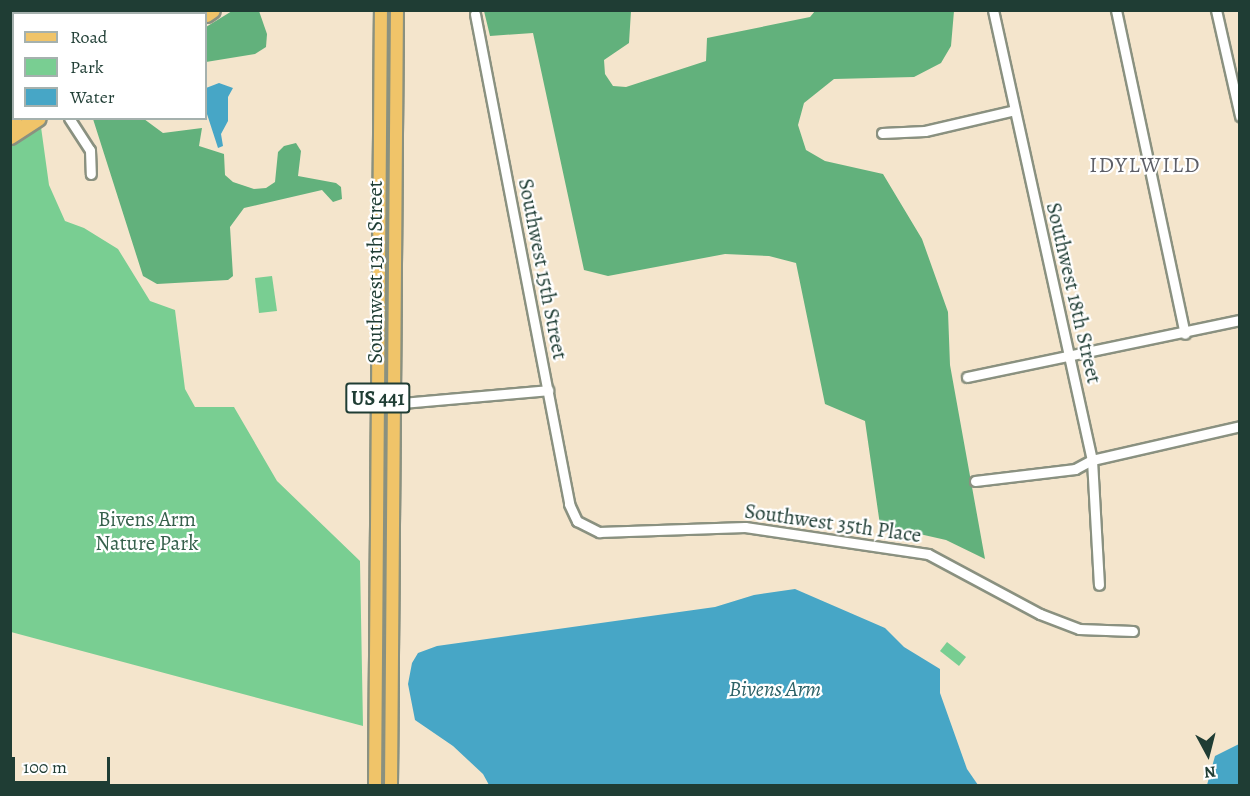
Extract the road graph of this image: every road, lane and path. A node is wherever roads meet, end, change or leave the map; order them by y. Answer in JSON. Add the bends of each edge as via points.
{"nodes":[{"id":1,"x":381,"y":10,"type":"edge"},
{"id":2,"x":397,"y":10,"type":"edge"},
{"id":3,"x":993,"y":10,"type":"edge"},
{"id":4,"x":1116,"y":10,"type":"edge"},
{"id":5,"x":1216,"y":10,"type":"edge"},
{"id":6,"x":475,"y":14,"type":"dead end"},
{"id":7,"x":1015,"y":110,"type":"junction"},
{"id":8,"x":1239,"y":116,"type":"edge"},
{"id":9,"x":35,"y":120,"type":"edge"},
{"id":10,"x":70,"y":120,"type":"edge"},
{"id":11,"x":882,"y":133,"type":"dead end"},
{"id":12,"x":10,"y":136,"type":"edge"},
{"id":13,"x":380,"y":137,"type":"junction"},
{"id":14,"x":396,"y":141,"type":"junction"},
{"id":15,"x":91,"y":174,"type":"dead end"},
{"id":16,"x":378,"y":301,"type":"junction"},
{"id":17,"x":394,"y":301,"type":"junction"},
{"id":18,"x":1239,"y":320,"type":"edge"},
{"id":19,"x":1185,"y":334,"type":"junction"},
{"id":20,"x":1070,"y":358,"type":"junction"},
{"id":21,"x":967,"y":377,"type":"dead end"},
{"id":22,"x":548,"y":390,"type":"junction"},
{"id":23,"x":393,"y":404,"type":"junction"},
{"id":24,"x":378,"y":405,"type":"junction"},
{"id":25,"x":1239,"y":426,"type":"edge"},
{"id":26,"x":1092,"y":460,"type":"junction"},
{"id":27,"x":975,"y":481,"type":"dead end"},
{"id":28,"x":583,"y":527,"type":"joint"},
{"id":29,"x":1099,"y":585,"type":"dead end"},
{"id":30,"x":1133,"y":631,"type":"dead end"},
{"id":31,"x":391,"y":757,"type":"junction"},
{"id":32,"x":374,"y":758,"type":"junction"},
{"id":33,"x":375,"y":786,"type":"edge"},
{"id":34,"x":391,"y":786,"type":"edge"}],
"edges":[{"from":1,"to":13,"type":"main road","name":"Southwest 13th Street","number":"US 441"},
{"from":2,"to":14,"type":"main road","name":"Southwest 13th Street","number":"US 441"},
{"from":3,"to":7,"type":"street","name":"Southwest 18th Street"},
{"from":4,"to":19,"type":"street"},
{"from":5,"to":8,"type":"street"},
{"from":6,"to":22,"type":"street","name":"Southwest 15th Street"},
{"from":7,"to":11,"type":"street","via":[[925,131]]},
{"from":7,"to":20,"type":"street","name":"Southwest 18th Street"},
{"from":9,"to":12,"type":"highway"},
{"from":10,"to":15,"type":"street","via":[[90,150]]},
{"from":13,"to":14,"type":"main road"},
{"from":13,"to":16,"type":"main road","name":"Southwest 13th Street","number":"US 441"},
{"from":14,"to":17,"type":"main road","name":"Southwest 13th Street","number":"US 441"},
{"from":16,"to":17,"type":"main road"},
{"from":16,"to":24,"type":"main road","name":"Southwest 13th Street","number":"US 441"},
{"from":17,"to":23,"type":"main road","name":"Southwest 13th Street","number":"US 441"},
{"from":18,"to":19,"type":"street"},
{"from":19,"to":20,"type":"street"},
{"from":20,"to":21,"type":"street"},
{"from":20,"to":26,"type":"street","name":"Southwest 18th Street"},
{"from":22,"to":23,"type":"street"},
{"from":22,"to":28,"type":"street","name":"Southwest 15th Street","via":[[569,504]]},
{"from":23,"to":24,"type":"street"},
{"from":23,"to":31,"type":"main road","name":"Southwest 13th Street","number":"US 441"},
{"from":24,"to":32,"type":"main road","name":"Southwest 13th Street","number":"US 441"},
{"from":25,"to":26,"type":"street"},
{"from":26,"to":27,"type":"street","via":[[1075,469]]},
{"from":26,"to":29,"type":"street","name":"Southwest 18th Street"},
{"from":28,"to":30,"type":"street","name":"Southwest 35th Place","via":[[599,532],[745,527],[928,554],[1041,614],[1079,629]]},
{"from":31,"to":32,"type":"street"},
{"from":31,"to":34,"type":"main road","name":"Southwest 13th Street","number":"US 441"},
{"from":32,"to":33,"type":"main road","name":"Southwest 13th Street","number":"US 441"}]}
